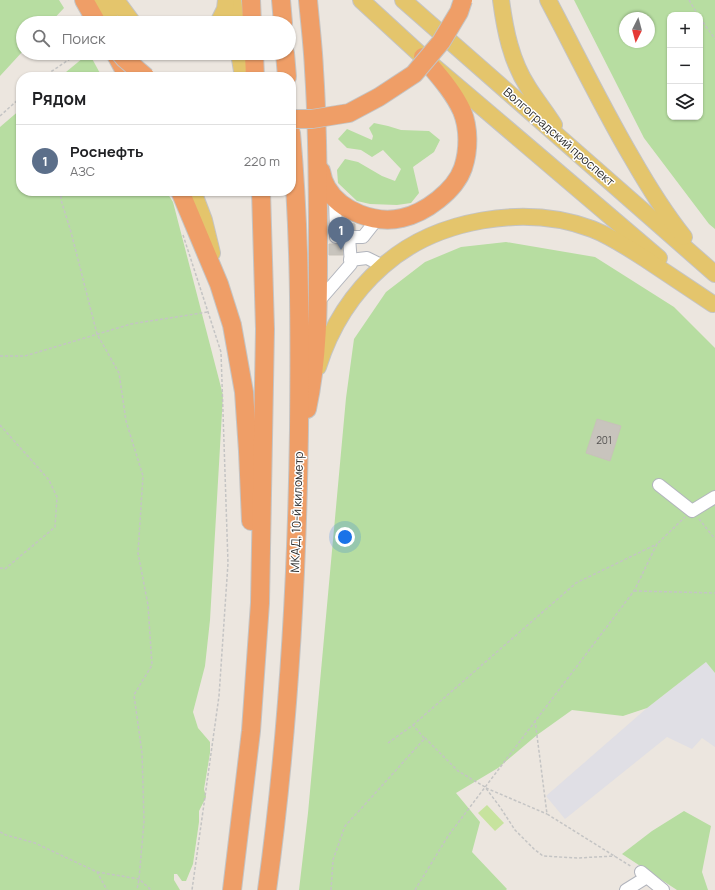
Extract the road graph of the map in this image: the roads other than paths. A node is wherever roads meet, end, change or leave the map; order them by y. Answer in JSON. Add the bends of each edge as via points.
{"nodes":[{"id":1,"x":84,"y":0,"type":"edge"},
{"id":2,"x":88,"y":0,"type":"edge"},
{"id":3,"x":101,"y":0,"type":"edge"},
{"id":4,"x":116,"y":0,"type":"edge"},
{"id":5,"x":226,"y":0,"type":"edge"},
{"id":6,"x":233,"y":0,"type":"edge"},
{"id":7,"x":251,"y":0,"type":"edge"},
{"id":8,"x":281,"y":0,"type":"edge"},
{"id":9,"x":308,"y":0,"type":"edge"},
{"id":10,"x":361,"y":0,"type":"edge"},
{"id":11,"x":403,"y":0,"type":"edge"},
{"id":12,"x":463,"y":0,"type":"edge"},
{"id":13,"x":501,"y":0,"type":"edge"},
{"id":14,"x":548,"y":0,"type":"edge"},
{"id":15,"x":94,"y":16,"type":"edge"},
{"id":16,"x":95,"y":16,"type":"edge"},
{"id":17,"x":109,"y":16,"type":"edge"},
{"id":18,"x":128,"y":16,"type":"edge"},
{"id":19,"x":222,"y":16,"type":"edge"},
{"id":20,"x":235,"y":16,"type":"edge"},
{"id":21,"x":252,"y":16,"type":"edge"},
{"id":22,"x":282,"y":16,"type":"edge"},
{"id":23,"x":423,"y":57,"type":"junction"},
{"id":24,"x":119,"y":60,"type":"edge"},
{"id":25,"x":126,"y":60,"type":"edge"},
{"id":26,"x":132,"y":60,"type":"edge"},
{"id":27,"x":241,"y":60,"type":"edge"},
{"id":28,"x":254,"y":60,"type":"edge"},
{"id":29,"x":286,"y":60,"type":"edge"},
{"id":30,"x":125,"y":72,"type":"edge"},
{"id":31,"x":138,"y":72,"type":"edge"},
{"id":32,"x":140,"y":72,"type":"edge"},
{"id":33,"x":242,"y":72,"type":"edge"},
{"id":34,"x":255,"y":72,"type":"edge"},
{"id":35,"x":287,"y":72,"type":"edge"},
{"id":36,"x":296,"y":119,"type":"edge"},
{"id":37,"x":564,"y":141,"type":"junction"},
{"id":38,"x":318,"y":158,"type":"junction"},
{"id":39,"x":182,"y":196,"type":"edge"},
{"id":40,"x":195,"y":196,"type":"edge"},
{"id":41,"x":261,"y":196,"type":"edge"},
{"id":42,"x":295,"y":196,"type":"edge"},
{"id":43,"x":335,"y":197,"type":"junction"},
{"id":44,"x":378,"y":218,"type":"junction"},
{"id":45,"x":349,"y":237,"type":"junction"},
{"id":46,"x":350,"y":260,"type":"junction"},
{"id":47,"x":383,"y":266,"type":"junction"},
{"id":48,"x":714,"y":273,"type":"edge"},
{"id":49,"x":219,"y":284,"type":"junction"},
{"id":50,"x":318,"y":302,"type":"junction"},
{"id":51,"x":714,"y":305,"type":"edge"},
{"id":52,"x":312,"y":386,"type":"junction"},
{"id":53,"x":299,"y":465,"type":"junction"},
{"id":54,"x":659,"y":485,"type":"dead end"},
{"id":55,"x":715,"y":497,"type":"edge"},
{"id":56,"x":260,"y":603,"type":"junction"},
{"id":57,"x":232,"y":890,"type":"edge"},
{"id":58,"x":267,"y":890,"type":"edge"},
{"id":59,"x":626,"y":890,"type":"edge"},
{"id":60,"x":663,"y":890,"type":"edge"}],
"edges":[{"from":1,"to":15,"type":"highway"},
{"from":2,"to":16,"type":"highway"},
{"from":3,"to":17,"type":"main road"},
{"from":4,"to":18,"type":"main road"},
{"from":5,"to":19,"type":"main road"},
{"from":6,"to":20,"type":"main road"},
{"from":7,"to":21,"type":"highway"},
{"from":8,"to":22,"type":"highway"},
{"from":9,"to":38,"type":"highway"},
{"from":10,"to":23,"type":"main road"},
{"from":11,"to":37,"type":"main road","name":"Волгоградский проспект"},
{"from":12,"to":36,"type":"highway","bridge":true,"via":[[459,12],[441,42],[414,74],[380,97],[349,113]]},
{"from":13,"to":37,"type":"main road","via":[[514,60],[528,87]]},
{"from":14,"to":48,"type":"main road","via":[[611,123],[648,186],[673,223]]},
{"from":23,"to":44,"type":"highway","via":[[452,94],[462,112],[467,130],[467,152],[463,169],[439,200],[420,212],[402,218]]},
{"from":23,"to":51,"type":"main road"},
{"from":24,"to":30,"type":"highway"},
{"from":25,"to":32,"type":"highway","bridge":true},
{"from":26,"to":31,"type":"main road"},
{"from":27,"to":33,"type":"main road"},
{"from":28,"to":34,"type":"highway"},
{"from":29,"to":35,"type":"highway"},
{"from":37,"to":48,"type":"main road","name":"Волгоградский проспект"},
{"from":38,"to":43,"type":"highway","via":[[327,189]]},
{"from":38,"to":50,"type":"highway"},
{"from":39,"to":49,"type":"highway"},
{"from":40,"to":49,"type":"main road","via":[[204,220]]},
{"from":41,"to":56,"type":"highway","via":[[265,329]]},
{"from":42,"to":53,"type":"highway","name":"МКАД, 10-й километр","via":[[300,323]]},
{"from":43,"to":44,"type":"highway","via":[[344,206],[362,215]]},
{"from":43,"to":45,"type":"lane","via":[[336,237]]},
{"from":44,"to":45,"type":"lane","via":[[363,237]]},
{"from":45,"to":46,"type":"lane"},
{"from":46,"to":47,"type":"lane","via":[[367,258]]},
{"from":46,"to":50,"type":"lane","via":[[351,264]]},
{"from":47,"to":51,"type":"main road","via":[[406,249],[461,225],[498,218],[560,221],[591,229],[619,242]]},
{"from":47,"to":52,"type":"main road","via":[[339,318],[324,350]]},
{"from":49,"to":56,"type":"highway","via":[[232,325],[244,392],[251,521]]},
{"from":50,"to":52,"type":"highway"},
{"from":52,"to":53,"type":"highway"},
{"from":53,"to":58,"type":"highway","name":"МКАД, 10-й километр","via":[[286,726]]},
{"from":54,"to":55,"type":"lane","via":[[692,511]]},
{"from":56,"to":57,"type":"highway","via":[[251,731]]},
{"from":59,"to":60,"type":"lane","via":[[644,875]]}]}
